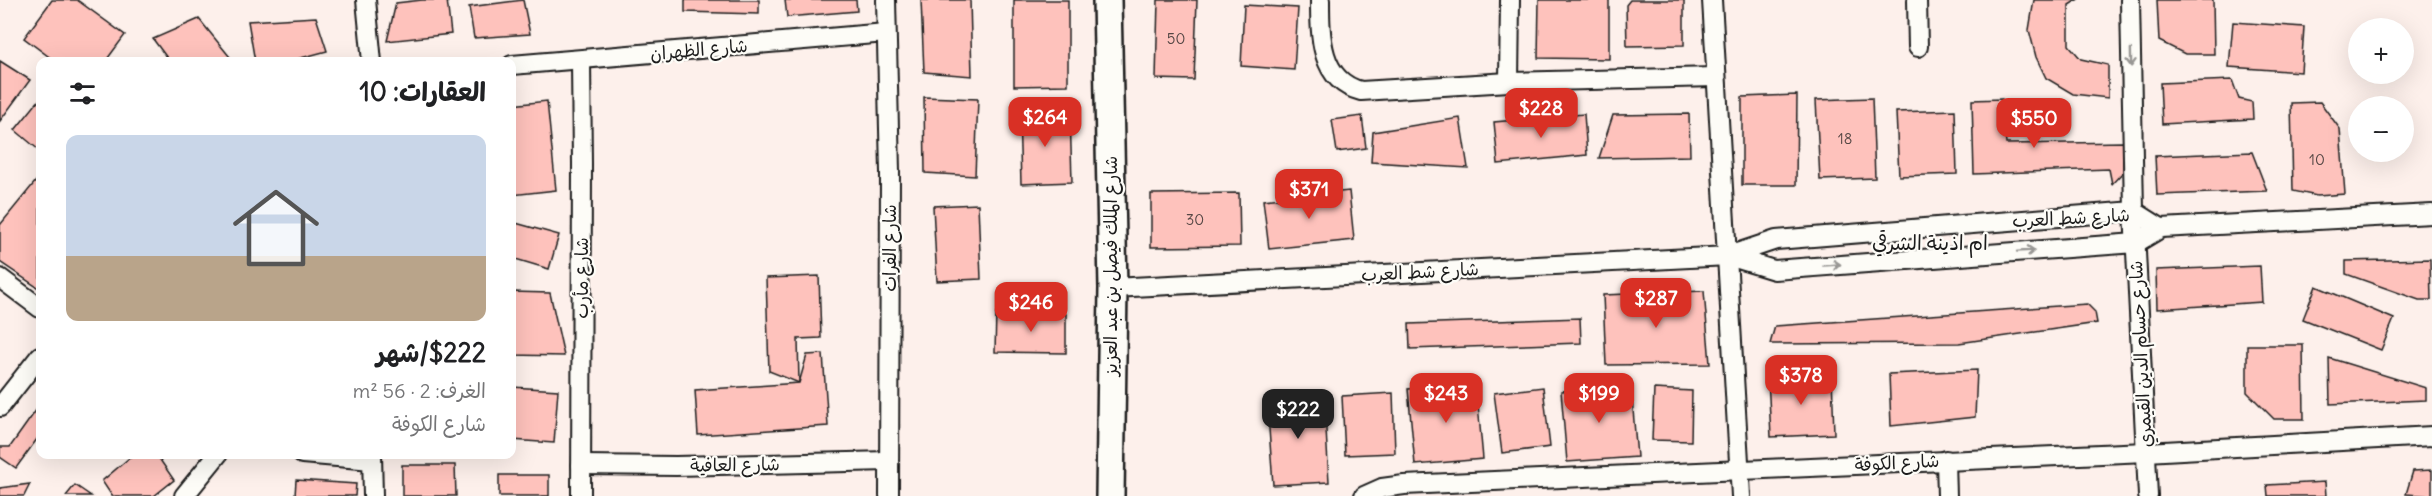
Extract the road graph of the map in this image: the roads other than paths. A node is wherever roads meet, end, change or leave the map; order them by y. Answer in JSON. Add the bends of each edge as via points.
{"nodes":[{"id":1,"x":366,"y":0,"type":"edge"},
{"id":2,"x":886,"y":0,"type":"edge"},
{"id":3,"x":1107,"y":0,"type":"edge"},
{"id":4,"x":1320,"y":0,"type":"edge"},
{"id":5,"x":1509,"y":0,"type":"edge"},
{"id":6,"x":1712,"y":0,"type":"edge"},
{"id":7,"x":1917,"y":0,"type":"edge"},
{"id":8,"x":2130,"y":0,"type":"edge"},
{"id":9,"x":886,"y":33,"type":"junction"},
{"id":10,"x":1918,"y":47,"type":"dead end"},
{"id":11,"x":372,"y":57,"type":"edge"},
{"id":12,"x":581,"y":60,"type":"junction"},
{"id":13,"x":516,"y":65,"type":"edge"},
{"id":14,"x":1716,"y":77,"type":"junction"},
{"id":15,"x":1509,"y":82,"type":"junction"},
{"id":16,"x":2134,"y":211,"type":"junction"},
{"id":17,"x":2432,"y":214,"type":"edge"},
{"id":18,"x":2161,"y":228,"type":"junction"},
{"id":19,"x":2136,"y":243,"type":"junction"},
{"id":20,"x":1728,"y":256,"type":"junction"},
{"id":21,"x":0,"y":278,"type":"edge"},
{"id":22,"x":1113,"y":288,"type":"junction"},
{"id":23,"x":36,"y":305,"type":"edge"},
{"id":24,"x":36,"y":361,"type":"edge"},
{"id":25,"x":0,"y":407,"type":"edge"},
{"id":26,"x":2432,"y":436,"type":"edge"},
{"id":27,"x":2146,"y":452,"type":"junction"},
{"id":28,"x":214,"y":459,"type":"edge"},
{"id":29,"x":372,"y":459,"type":"edge"},
{"id":30,"x":1946,"y":460,"type":"junction"},
{"id":31,"x":889,"y":461,"type":"junction"},
{"id":32,"x":581,"y":465,"type":"junction"},
{"id":33,"x":1741,"y":470,"type":"junction"},
{"id":34,"x":184,"y":496,"type":"edge"},
{"id":35,"x":373,"y":496,"type":"edge"},
{"id":36,"x":581,"y":496,"type":"edge"},
{"id":37,"x":889,"y":496,"type":"edge"},
{"id":38,"x":1110,"y":496,"type":"edge"},
{"id":39,"x":1364,"y":496,"type":"edge"},
{"id":40,"x":1741,"y":496,"type":"edge"},
{"id":41,"x":1947,"y":496,"type":"edge"},
{"id":42,"x":2148,"y":496,"type":"edge"}],
"edges":[{"from":1,"to":11,"type":"street"},
{"from":2,"to":9,"type":"street","name":"شارع الفرات"},
{"from":3,"to":22,"type":"main road","name":"شارع الملك فيصل بن عبد العزيز"},
{"from":4,"to":15,"type":"street","via":[[1326,61],[1350,88],[1361,91]]},
{"from":5,"to":15,"type":"street"},
{"from":6,"to":14,"type":"street"},
{"from":7,"to":10,"type":"street"},
{"from":8,"to":16,"type":"street","name":"شارع حسام الدين القيمري","one_way":true},
{"from":9,"to":12,"type":"street","name":"شارع الظهران"},
{"from":9,"to":31,"type":"street","name":"شارع الفرات","via":[[890,172]]},
{"from":12,"to":13,"type":"street","name":"شارع الظهران"},
{"from":12,"to":32,"type":"street","name":"شارع مأرب"},
{"from":14,"to":15,"type":"street"},
{"from":14,"to":20,"type":"street"},
{"from":16,"to":18,"type":"street","name":"شارع شط العرب"},
{"from":16,"to":19,"type":"street","name":"شارع حسام الدين القيمري"},
{"from":16,"to":20,"type":"street","name":"شارع شط العرب","via":[[1776,240]]},
{"from":17,"to":18,"type":"street","name":"شارع شط العرب"},
{"from":18,"to":19,"type":"street","name":"شارع شط العرب"},
{"from":20,"to":19,"type":"street","name":"شارع شط العرب","one_way":true,"via":[[1773,270]]},
{"from":19,"to":27,"type":"street","name":"شارع حسام الدين القيمري"},
{"from":20,"to":22,"type":"street","name":"شارع شط العرب"},
{"from":20,"to":33,"type":"street"},
{"from":21,"to":23,"type":"street"},
{"from":22,"to":38,"type":"main road","name":"شارع الملك فيصل بن عبد العزيز"},
{"from":24,"to":25,"type":"street"},
{"from":26,"to":27,"type":"street","name":"شارع الكوفة"},
{"from":27,"to":30,"type":"street","name":"شارع الكوفة"},
{"from":27,"to":42,"type":"street","name":"شارع حسام الدين القيمري"},
{"from":28,"to":34,"type":"street"},
{"from":29,"to":35,"type":"street"},
{"from":30,"to":33,"type":"street","name":"شارع الكوفة"},
{"from":30,"to":41,"type":"street"},
{"from":31,"to":32,"type":"street","name":"شارع العافية"},
{"from":31,"to":37,"type":"street","name":"شارع الفرات"},
{"from":32,"to":36,"type":"street","name":"شارع مأرب"},
{"from":33,"to":39,"type":"street","name":"شارع الكوفة","via":[[1404,485]]},
{"from":33,"to":40,"type":"street"}]}
